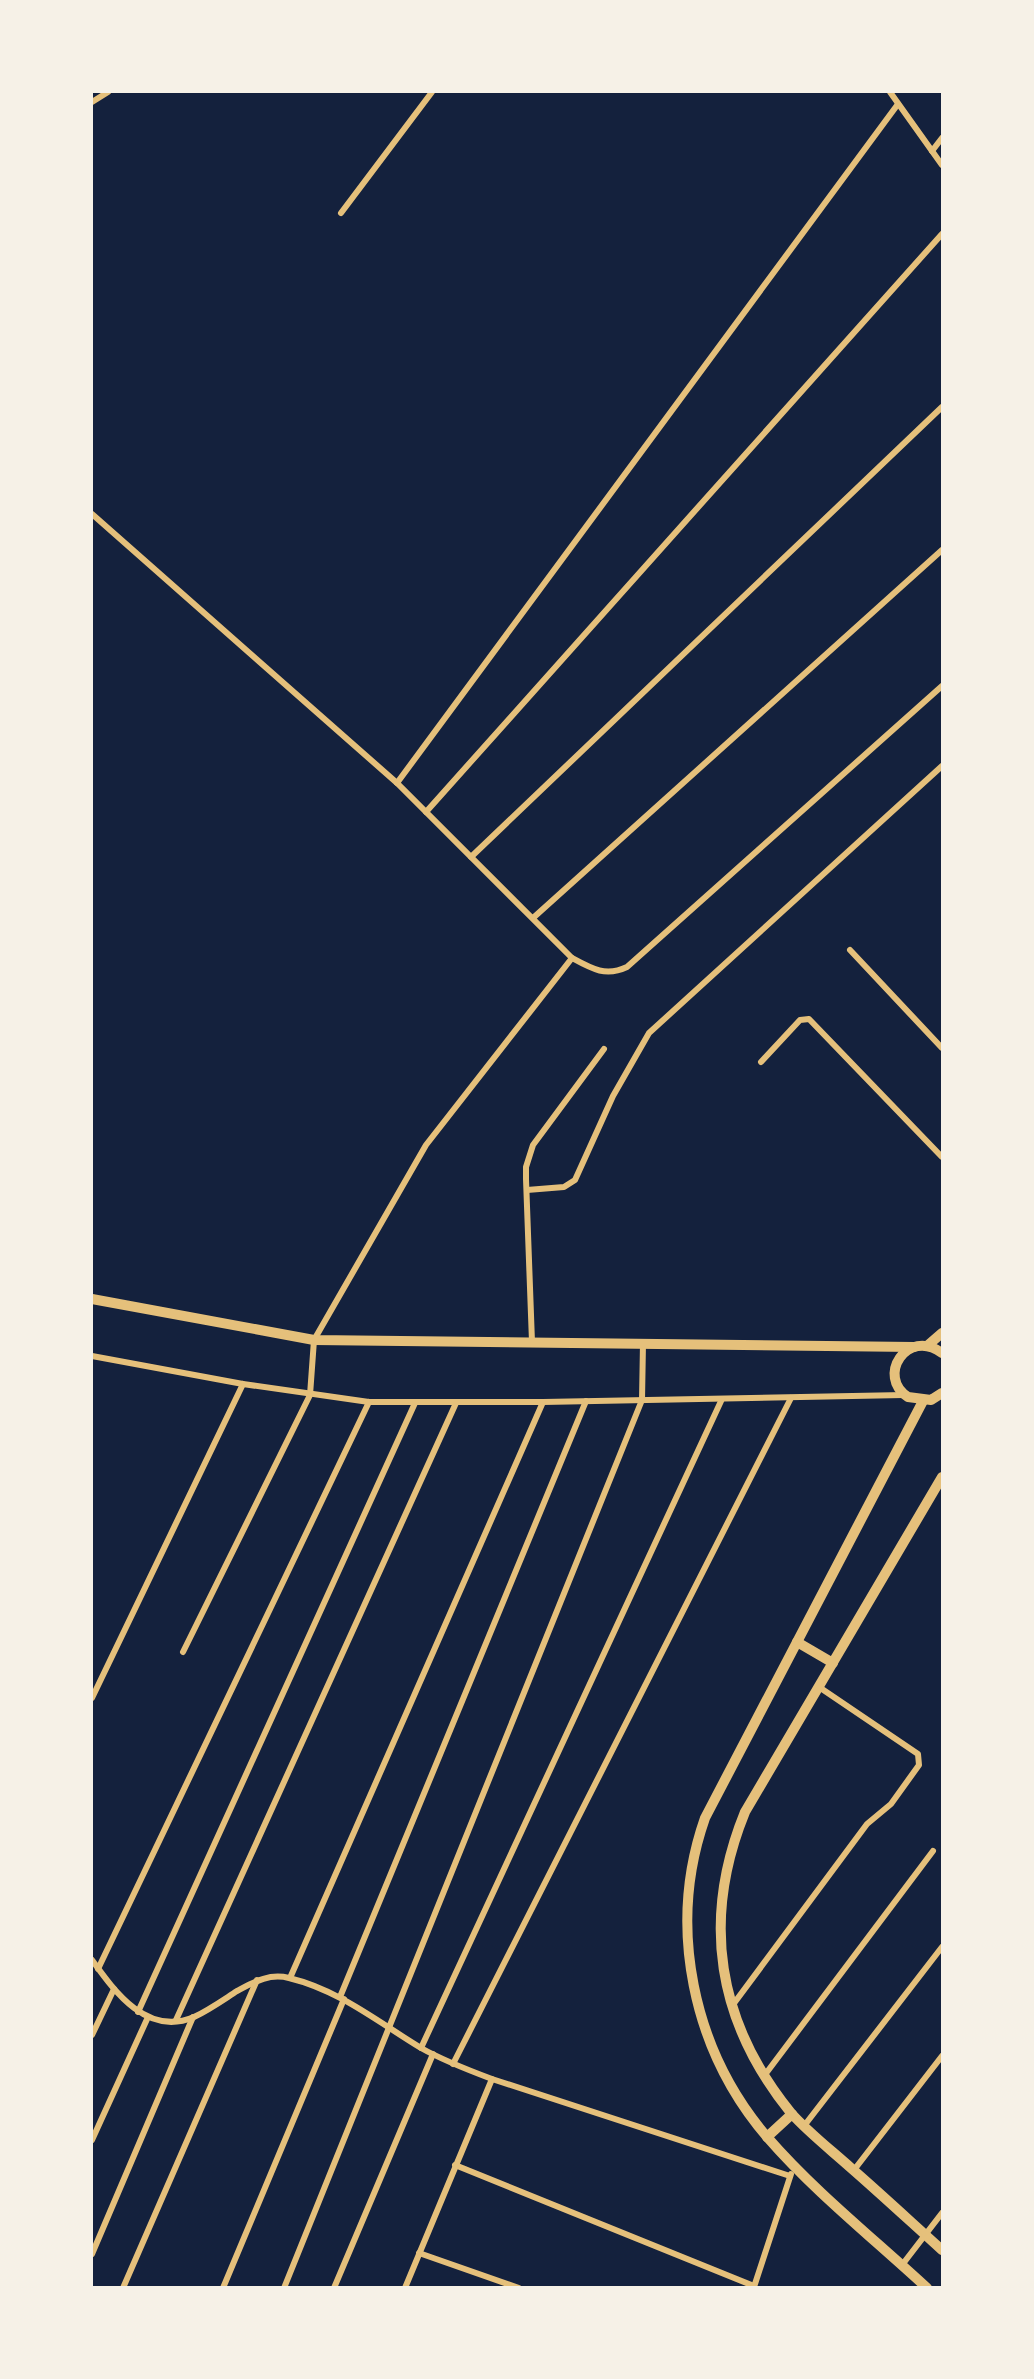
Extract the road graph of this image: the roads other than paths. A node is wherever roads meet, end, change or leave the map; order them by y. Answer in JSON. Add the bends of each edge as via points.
{"nodes":[{"id":1,"x":108,"y":92,"type":"edge"},
{"id":2,"x":432,"y":92,"type":"edge"},
{"id":3,"x":890,"y":92,"type":"edge"},
{"id":4,"x":92,"y":102,"type":"edge"},
{"id":5,"x":898,"y":104,"type":"junction"},
{"id":6,"x":942,"y":138,"type":"edge"},
{"id":7,"x":932,"y":151,"type":"junction"},
{"id":8,"x":942,"y":165,"type":"edge"},
{"id":9,"x":341,"y":213,"type":"dead end"},
{"id":10,"x":942,"y":234,"type":"edge"},
{"id":11,"x":942,"y":407,"type":"edge"},
{"id":12,"x":92,"y":514,"type":"edge"},
{"id":13,"x":942,"y":550,"type":"edge"},
{"id":14,"x":942,"y":686,"type":"edge"},
{"id":15,"x":942,"y":766,"type":"edge"},
{"id":16,"x":397,"y":783,"type":"junction"},
{"id":17,"x":426,"y":812,"type":"junction"},
{"id":18,"x":471,"y":857,"type":"junction"},
{"id":19,"x":533,"y":918,"type":"junction"},
{"id":20,"x":850,"y":950,"type":"dead end"},
{"id":21,"x":572,"y":958,"type":"junction"},
{"id":22,"x":942,"y":1048,"type":"edge"},
{"id":23,"x":604,"y":1049,"type":"dead end"},
{"id":24,"x":761,"y":1062,"type":"dead end"},
{"id":25,"x":942,"y":1156,"type":"edge"},
{"id":26,"x":526,"y":1191,"type":"junction"},
{"id":27,"x":92,"y":1299,"type":"edge"},
{"id":28,"x":942,"y":1333,"type":"edge"},
{"id":29,"x":314,"y":1340,"type":"junction"},
{"id":30,"x":532,"y":1342,"type":"junction"},
{"id":31,"x":643,"y":1342,"type":"junction"},
{"id":32,"x":927,"y":1346,"type":"junction"},
{"id":33,"x":914,"y":1347,"type":"junction"},
{"id":34,"x":942,"y":1353,"type":"edge"},
{"id":35,"x":92,"y":1356,"type":"edge"},
{"id":36,"x":243,"y":1384,"type":"junction"},
{"id":37,"x":942,"y":1393,"type":"edge"},
{"id":38,"x":310,"y":1395,"type":"junction"},
{"id":39,"x":904,"y":1395,"type":"junction"},
{"id":40,"x":791,"y":1398,"type":"junction"},
{"id":41,"x":722,"y":1399,"type":"junction"},
{"id":42,"x":642,"y":1400,"type":"junction"},
{"id":43,"x":586,"y":1401,"type":"junction"},
{"id":44,"x":923,"y":1401,"type":"junction"},
{"id":45,"x":369,"y":1402,"type":"junction"},
{"id":46,"x":543,"y":1402,"type":"junction"},
{"id":47,"x":415,"y":1403,"type":"junction"},
{"id":48,"x":456,"y":1403,"type":"junction"},
{"id":49,"x":942,"y":1477,"type":"edge"},
{"id":50,"x":797,"y":1642,"type":"junction"},
{"id":51,"x":183,"y":1652,"type":"dead end"},
{"id":52,"x":833,"y":1663,"type":"junction"},
{"id":53,"x":819,"y":1687,"type":"junction"},
{"id":54,"x":92,"y":1698,"type":"edge"},
{"id":55,"x":933,"y":1851,"type":"dead end"},
{"id":56,"x":942,"y":1947,"type":"edge"},
{"id":57,"x":92,"y":1960,"type":"edge"},
{"id":58,"x":98,"y":1969,"type":"junction"},
{"id":59,"x":290,"y":1978,"type":"junction"},
{"id":60,"x":257,"y":1980,"type":"junction"},
{"id":61,"x":114,"y":1989,"type":"junction"},
{"id":62,"x":342,"y":1998,"type":"junction"},
{"id":63,"x":731,"y":2006,"type":"junction"},
{"id":64,"x":138,"y":2012,"type":"junction"},
{"id":65,"x":148,"y":2017,"type":"junction"},
{"id":66,"x":193,"y":2017,"type":"junction"},
{"id":67,"x":176,"y":2020,"type":"junction"},
{"id":68,"x":390,"y":2028,"type":"junction"},
{"id":69,"x":92,"y":2035,"type":"edge"},
{"id":70,"x":422,"y":2048,"type":"junction"},
{"id":71,"x":433,"y":2054,"type":"junction"},
{"id":72,"x":942,"y":2056,"type":"edge"},
{"id":73,"x":453,"y":2064,"type":"junction"},
{"id":74,"x":764,"y":2077,"type":"junction"},
{"id":75,"x":492,"y":2079,"type":"junction"},
{"id":76,"x":792,"y":2114,"type":"junction"},
{"id":77,"x":804,"y":2126,"type":"junction"},
{"id":78,"x":767,"y":2137,"type":"junction"},
{"id":79,"x":92,"y":2140,"type":"edge"},
{"id":80,"x":455,"y":2165,"type":"junction"},
{"id":81,"x":792,"y":2170,"type":"junction"},
{"id":82,"x":854,"y":2170,"type":"junction"},
{"id":83,"x":942,"y":2213,"type":"edge"},
{"id":84,"x":925,"y":2235,"type":"junction"},
{"id":85,"x":942,"y":2250,"type":"edge"},
{"id":86,"x":419,"y":2253,"type":"junction"},
{"id":87,"x":92,"y":2254,"type":"edge"},
{"id":88,"x":902,"y":2265,"type":"junction"},
{"id":89,"x":754,"y":2287,"type":"edge"},
{"id":90,"x":123,"y":2288,"type":"edge"},
{"id":91,"x":223,"y":2288,"type":"edge"},
{"id":92,"x":284,"y":2288,"type":"edge"},
{"id":93,"x":334,"y":2288,"type":"edge"},
{"id":94,"x":405,"y":2288,"type":"edge"},
{"id":95,"x":519,"y":2288,"type":"edge"},
{"id":96,"x":927,"y":2288,"type":"edge"}],
"edges":[{"from":1,"to":4,"type":"street"},
{"from":2,"to":9,"type":"street"},
{"from":3,"to":5,"type":"street"},
{"from":5,"to":7,"type":"street"},
{"from":5,"to":16,"type":"street"},
{"from":6,"to":7,"type":"street"},
{"from":7,"to":8,"type":"street"},
{"from":10,"to":17,"type":"street"},
{"from":11,"to":18,"type":"street"},
{"from":12,"to":16,"type":"street"},
{"from":13,"to":19,"type":"street"},
{"from":14,"to":21,"type":"street","via":[[627,967],[603,973]]},
{"from":15,"to":26,"type":"street","via":[[649,1033],[613,1096],[575,1180],[564,1187]]},
{"from":16,"to":17,"type":"street"},
{"from":17,"to":18,"type":"street"},
{"from":18,"to":19,"type":"street"},
{"from":19,"to":21,"type":"street"},
{"from":20,"to":22,"type":"street"},
{"from":21,"to":29,"type":"street","via":[[426,1144]]},
{"from":23,"to":26,"type":"street","via":[[533,1145],[526,1167]]},
{"from":24,"to":25,"type":"street","via":[[800,1020],[809,1019]]},
{"from":26,"to":30,"type":"street"},
{"from":27,"to":29,"type":"street"},
{"from":28,"to":32,"type":"street"},
{"from":29,"to":30,"type":"street"},
{"from":29,"to":38,"type":"street"},
{"from":30,"to":31,"type":"street"},
{"from":31,"to":33,"type":"street"},
{"from":31,"to":42,"type":"street"},
{"from":32,"to":33,"type":"street"},
{"from":32,"to":34,"type":"street"},
{"from":33,"to":39,"type":"street","via":[[901,1356],[895,1370],[897,1386]]},
{"from":35,"to":36,"type":"street"},
{"from":36,"to":38,"type":"street"},
{"from":36,"to":54,"type":"street"},
{"from":37,"to":44,"type":"street"},
{"from":38,"to":45,"type":"street"},
{"from":38,"to":51,"type":"street"},
{"from":39,"to":40,"type":"street"},
{"from":39,"to":44,"type":"street"},
{"from":40,"to":41,"type":"street"},
{"from":40,"to":73,"type":"street"},
{"from":41,"to":42,"type":"street"},
{"from":41,"to":70,"type":"street"},
{"from":42,"to":43,"type":"street"},
{"from":42,"to":68,"type":"street"},
{"from":43,"to":46,"type":"street"},
{"from":43,"to":62,"type":"street"},
{"from":44,"to":50,"type":"street"},
{"from":45,"to":47,"type":"street"},
{"from":45,"to":58,"type":"street"},
{"from":46,"to":48,"type":"street"},
{"from":46,"to":59,"type":"street"},
{"from":47,"to":48,"type":"street"},
{"from":47,"to":64,"type":"street"},
{"from":48,"to":67,"type":"street"},
{"from":49,"to":52,"type":"street"},
{"from":50,"to":52,"type":"street"},
{"from":50,"to":78,"type":"street","via":[[705,1818],[690,1868],[687,1899],[689,1963],[702,2017],[727,2078]]},
{"from":52,"to":53,"type":"street"},
{"from":53,"to":63,"type":"street","via":[[746,1812],[727,1866],[720,1922],[723,1969]]},
{"from":53,"to":63,"type":"street","via":[[918,1754],[920,1765],[891,1804],[867,1824]]},
{"from":55,"to":74,"type":"street"},
{"from":56,"to":77,"type":"street"},
{"from":57,"to":58,"type":"street"},
{"from":58,"to":61,"type":"street"},
{"from":59,"to":60,"type":"street"},
{"from":59,"to":62,"type":"street"},
{"from":60,"to":66,"type":"street"},
{"from":60,"to":90,"type":"street"},
{"from":61,"to":64,"type":"street"},
{"from":61,"to":69,"type":"street"},
{"from":62,"to":68,"type":"street"},
{"from":62,"to":91,"type":"street"},
{"from":63,"to":74,"type":"street"},
{"from":64,"to":65,"type":"street"},
{"from":65,"to":67,"type":"street"},
{"from":65,"to":79,"type":"street"},
{"from":66,"to":67,"type":"street"},
{"from":66,"to":87,"type":"street"},
{"from":68,"to":70,"type":"street"},
{"from":68,"to":92,"type":"street"},
{"from":70,"to":71,"type":"street"},
{"from":71,"to":73,"type":"street"},
{"from":71,"to":93,"type":"street"},
{"from":72,"to":82,"type":"street"},
{"from":73,"to":75,"type":"street"},
{"from":74,"to":76,"type":"street"},
{"from":75,"to":80,"type":"street"},
{"from":75,"to":81,"type":"street"},
{"from":76,"to":77,"type":"street"},
{"from":76,"to":78,"type":"street"},
{"from":77,"to":82,"type":"street"},
{"from":78,"to":81,"type":"street"},
{"from":80,"to":86,"type":"street"},
{"from":80,"to":89,"type":"street"},
{"from":81,"to":88,"type":"street"},
{"from":81,"to":89,"type":"street"},
{"from":82,"to":84,"type":"street"},
{"from":83,"to":84,"type":"street"},
{"from":84,"to":85,"type":"street"},
{"from":84,"to":88,"type":"street"},
{"from":86,"to":94,"type":"street"},
{"from":86,"to":95,"type":"street"},
{"from":88,"to":96,"type":"street"}]}
